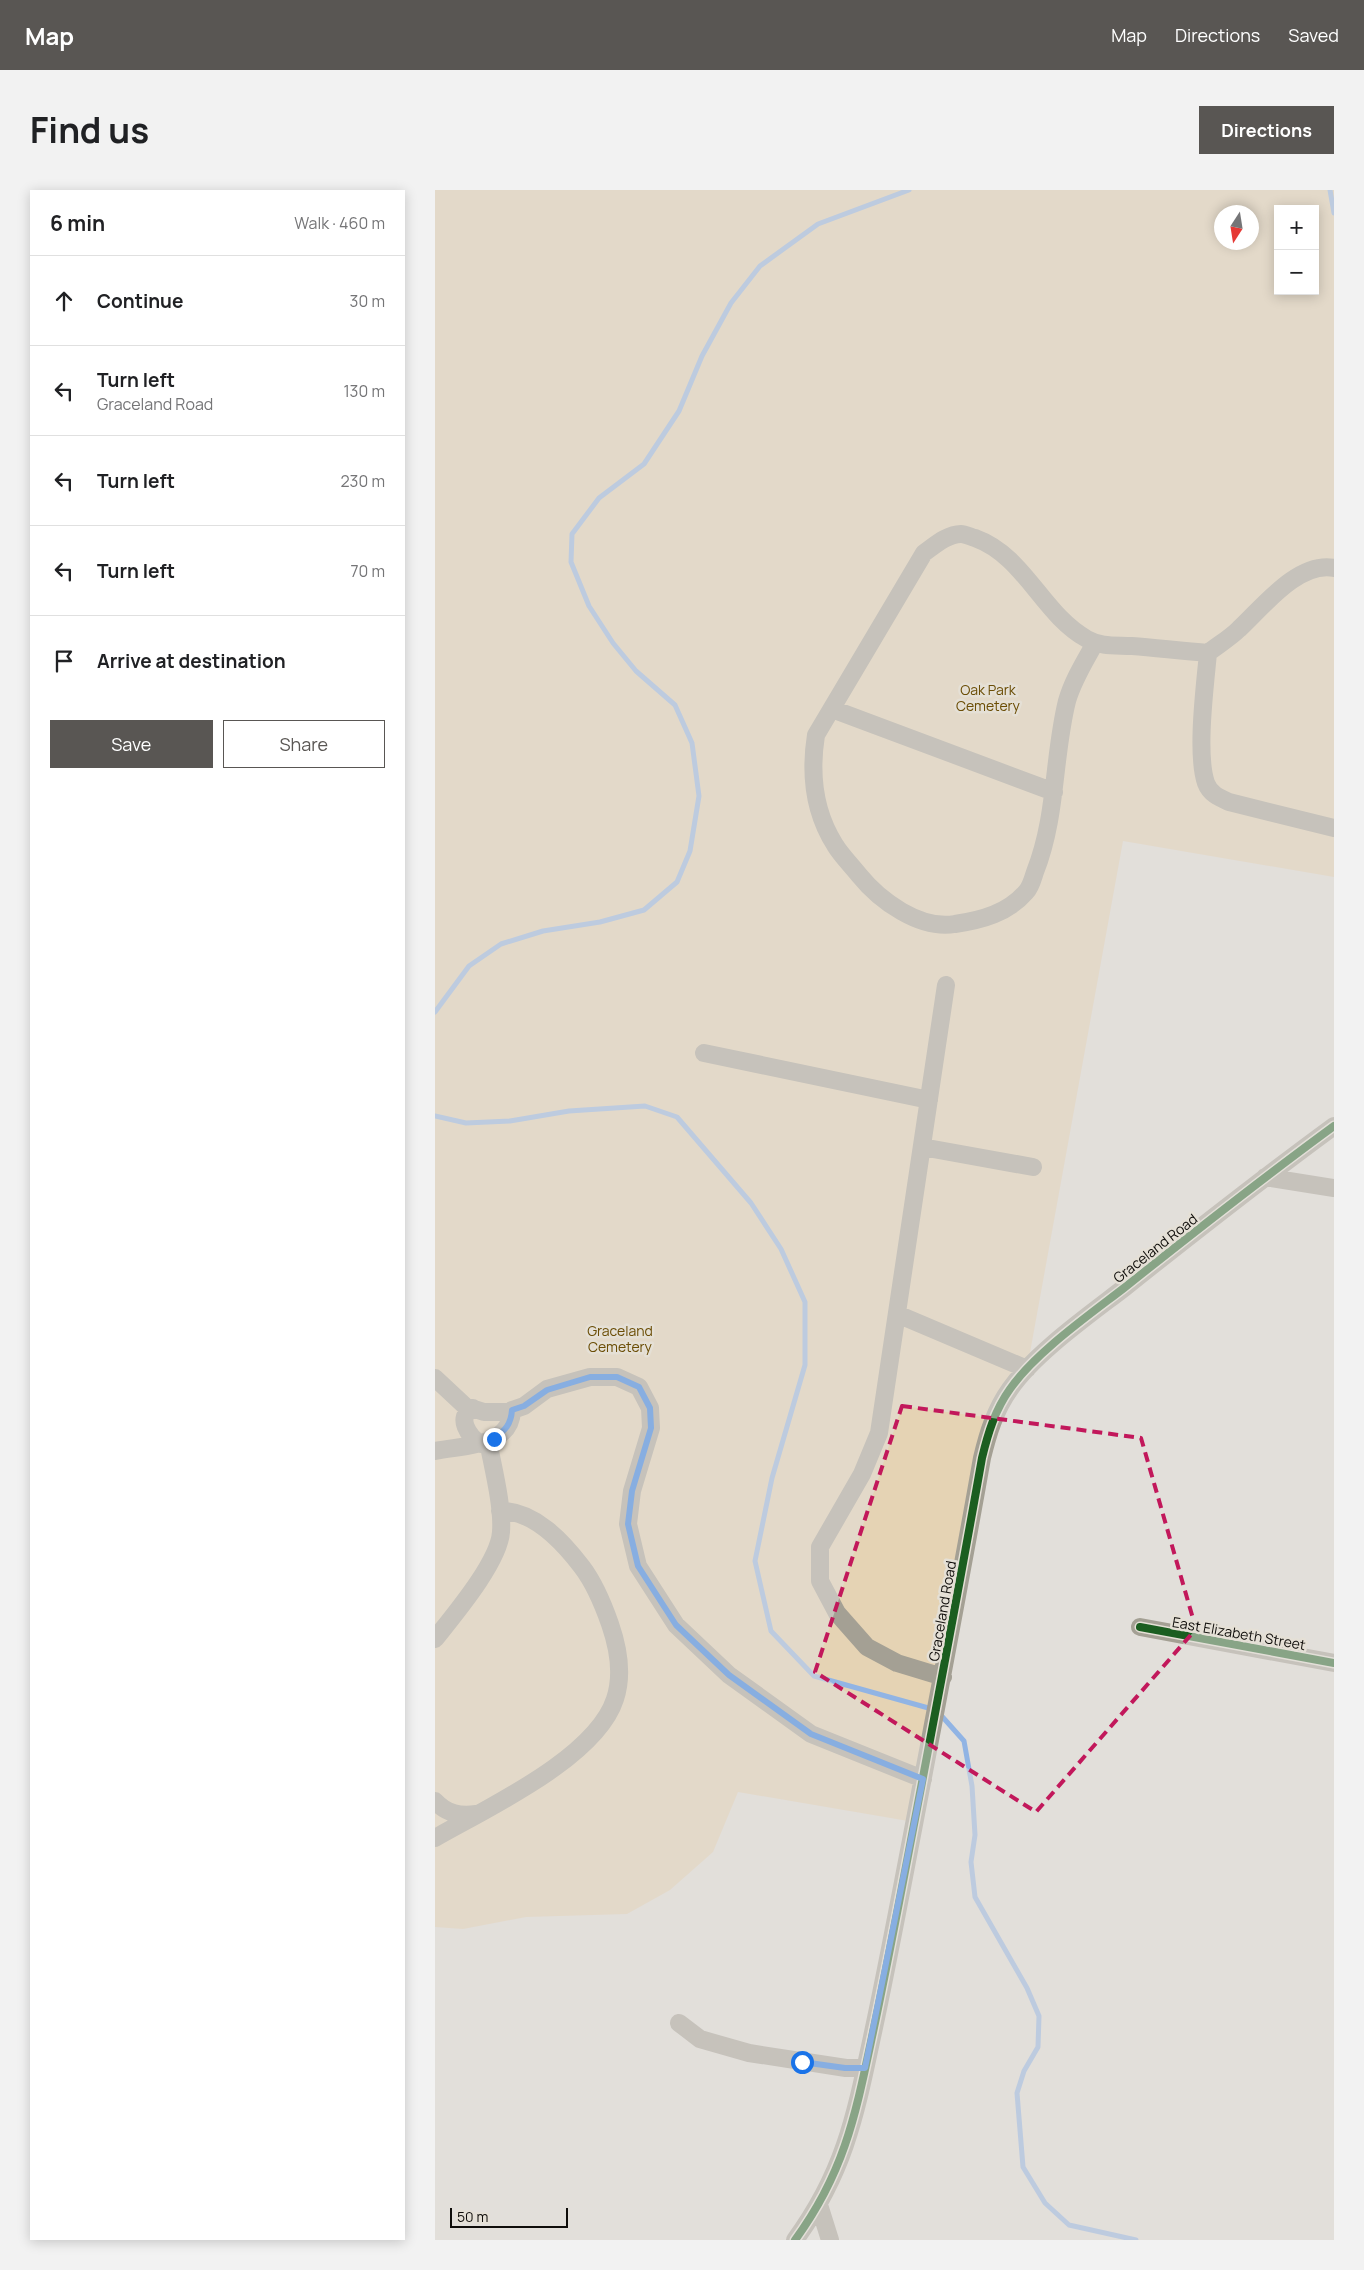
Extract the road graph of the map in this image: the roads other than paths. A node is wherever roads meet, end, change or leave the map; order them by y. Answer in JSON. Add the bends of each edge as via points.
{"nodes":[{"id":1,"x":1334,"y":568,"type":"edge"},
{"id":2,"x":1095,"y":643,"type":"junction"},
{"id":3,"x":1208,"y":653,"type":"junction"},
{"id":4,"x":832,"y":709,"type":"junction"},
{"id":5,"x":1054,"y":792,"type":"junction"},
{"id":6,"x":1334,"y":828,"type":"edge"},
{"id":7,"x":946,"y":985,"type":"dead end"},
{"id":8,"x":704,"y":1053,"type":"dead end"},
{"id":9,"x":929,"y":1100,"type":"junction"},
{"id":10,"x":1334,"y":1126,"type":"edge"},
{"id":11,"x":922,"y":1147,"type":"junction"},
{"id":12,"x":1033,"y":1167,"type":"dead end"},
{"id":13,"x":1265,"y":1176,"type":"junction"},
{"id":14,"x":1334,"y":1188,"type":"edge"},
{"id":15,"x":897,"y":1314,"type":"junction"},
{"id":16,"x":1027,"y":1369,"type":"junction"},
{"id":17,"x":435,"y":1378,"type":"edge"},
{"id":18,"x":473,"y":1408,"type":"junction"},
{"id":19,"x":512,"y":1410,"type":"junction"},
{"id":20,"x":485,"y":1442,"type":"junction"},
{"id":21,"x":435,"y":1451,"type":"edge"},
{"id":22,"x":500,"y":1511,"type":"junction"},
{"id":23,"x":1140,"y":1627,"type":"dead end"},
{"id":24,"x":436,"y":1637,"type":"edge"},
{"id":25,"x":1334,"y":1663,"type":"edge"},
{"id":26,"x":943,"y":1677,"type":"junction"},
{"id":27,"x":923,"y":1779,"type":"junction"},
{"id":28,"x":435,"y":1801,"type":"edge"},
{"id":29,"x":476,"y":1814,"type":"junction"},
{"id":30,"x":435,"y":1838,"type":"edge"},
{"id":31,"x":679,"y":2023,"type":"dead end"},
{"id":32,"x":865,"y":2068,"type":"junction"},
{"id":33,"x":819,"y":2205,"type":"junction"},
{"id":34,"x":795,"y":2240,"type":"edge"},
{"id":35,"x":830,"y":2240,"type":"edge"}],
"edges":[{"from":1,"to":3,"type":"street","via":[[1327,566],[1303,574],[1279,588],[1237,631]]},
{"from":2,"to":3,"type":"street"},
{"from":2,"to":4,"type":"street","via":[[1065,624],[1007,556],[983,541],[961,534],[944,539],[924,553]]},
{"from":2,"to":5,"type":"street","via":[[1067,700]]},
{"from":3,"to":6,"type":"street","via":[[1203,756],[1207,784],[1216,796],[1229,802]]},
{"from":4,"to":5,"type":"street"},
{"from":4,"to":5,"type":"street","via":[[816,736],[813,757],[816,800],[835,845],[868,886],[892,907],[915,918],[947,926],[979,920],[1011,908],[1028,890],[1040,860]]},
{"from":7,"to":9,"type":"street"},
{"from":8,"to":9,"type":"street"},
{"from":9,"to":11,"type":"street"},
{"from":10,"to":13,"type":"street","name":"Graceland Road"},
{"from":11,"to":12,"type":"street"},
{"from":11,"to":15,"type":"street"},
{"from":13,"to":14,"type":"street"},
{"from":13,"to":16,"type":"street","name":"Graceland Road","via":[[1083,1320]]},
{"from":15,"to":16,"type":"street"},
{"from":15,"to":26,"type":"street","via":[[879,1433],[862,1474],[820,1547],[820,1581],[837,1613],[867,1647],[897,1663]]},
{"from":16,"to":26,"type":"street","name":"Graceland Road","via":[[997,1410],[988,1434]]},
{"from":17,"to":18,"type":"street","via":[[465,1406]]},
{"from":18,"to":19,"type":"street","via":[[484,1412]]},
{"from":18,"to":20,"type":"street","via":[[465,1417],[465,1426],[468,1434]]},
{"from":19,"to":20,"type":"street","via":[[507,1428]]},
{"from":19,"to":27,"type":"street","via":[[547,1390],[590,1377],[617,1377],[639,1387],[650,1408],[651,1428],[632,1491],[628,1524],[638,1566],[676,1625],[729,1675],[811,1734]]},
{"from":20,"to":21,"type":"street"},
{"from":20,"to":22,"type":"street"},
{"from":22,"to":24,"type":"street","via":[[501,1534],[493,1556],[468,1596]]},
{"from":22,"to":29,"type":"street","via":[[523,1515],[538,1524],[563,1544],[583,1568],[600,1596],[616,1641],[620,1678],[608,1715],[590,1738],[565,1760]]},
{"from":23,"to":25,"type":"street","name":"East Elizabeth Street"},
{"from":26,"to":27,"type":"street","name":"Graceland Road"},
{"from":27,"to":32,"type":"street","name":"Graceland Road"},
{"from":28,"to":29,"type":"street","via":[[460,1816]]},
{"from":29,"to":30,"type":"street"},
{"from":31,"to":32,"type":"street","via":[[700,2039],[749,2053],[845,2068]]},
{"from":32,"to":33,"type":"street","name":"Graceland Road","via":[[843,2156]]},
{"from":33,"to":34,"type":"street","name":"Graceland Road"},
{"from":33,"to":35,"type":"street"}]}
